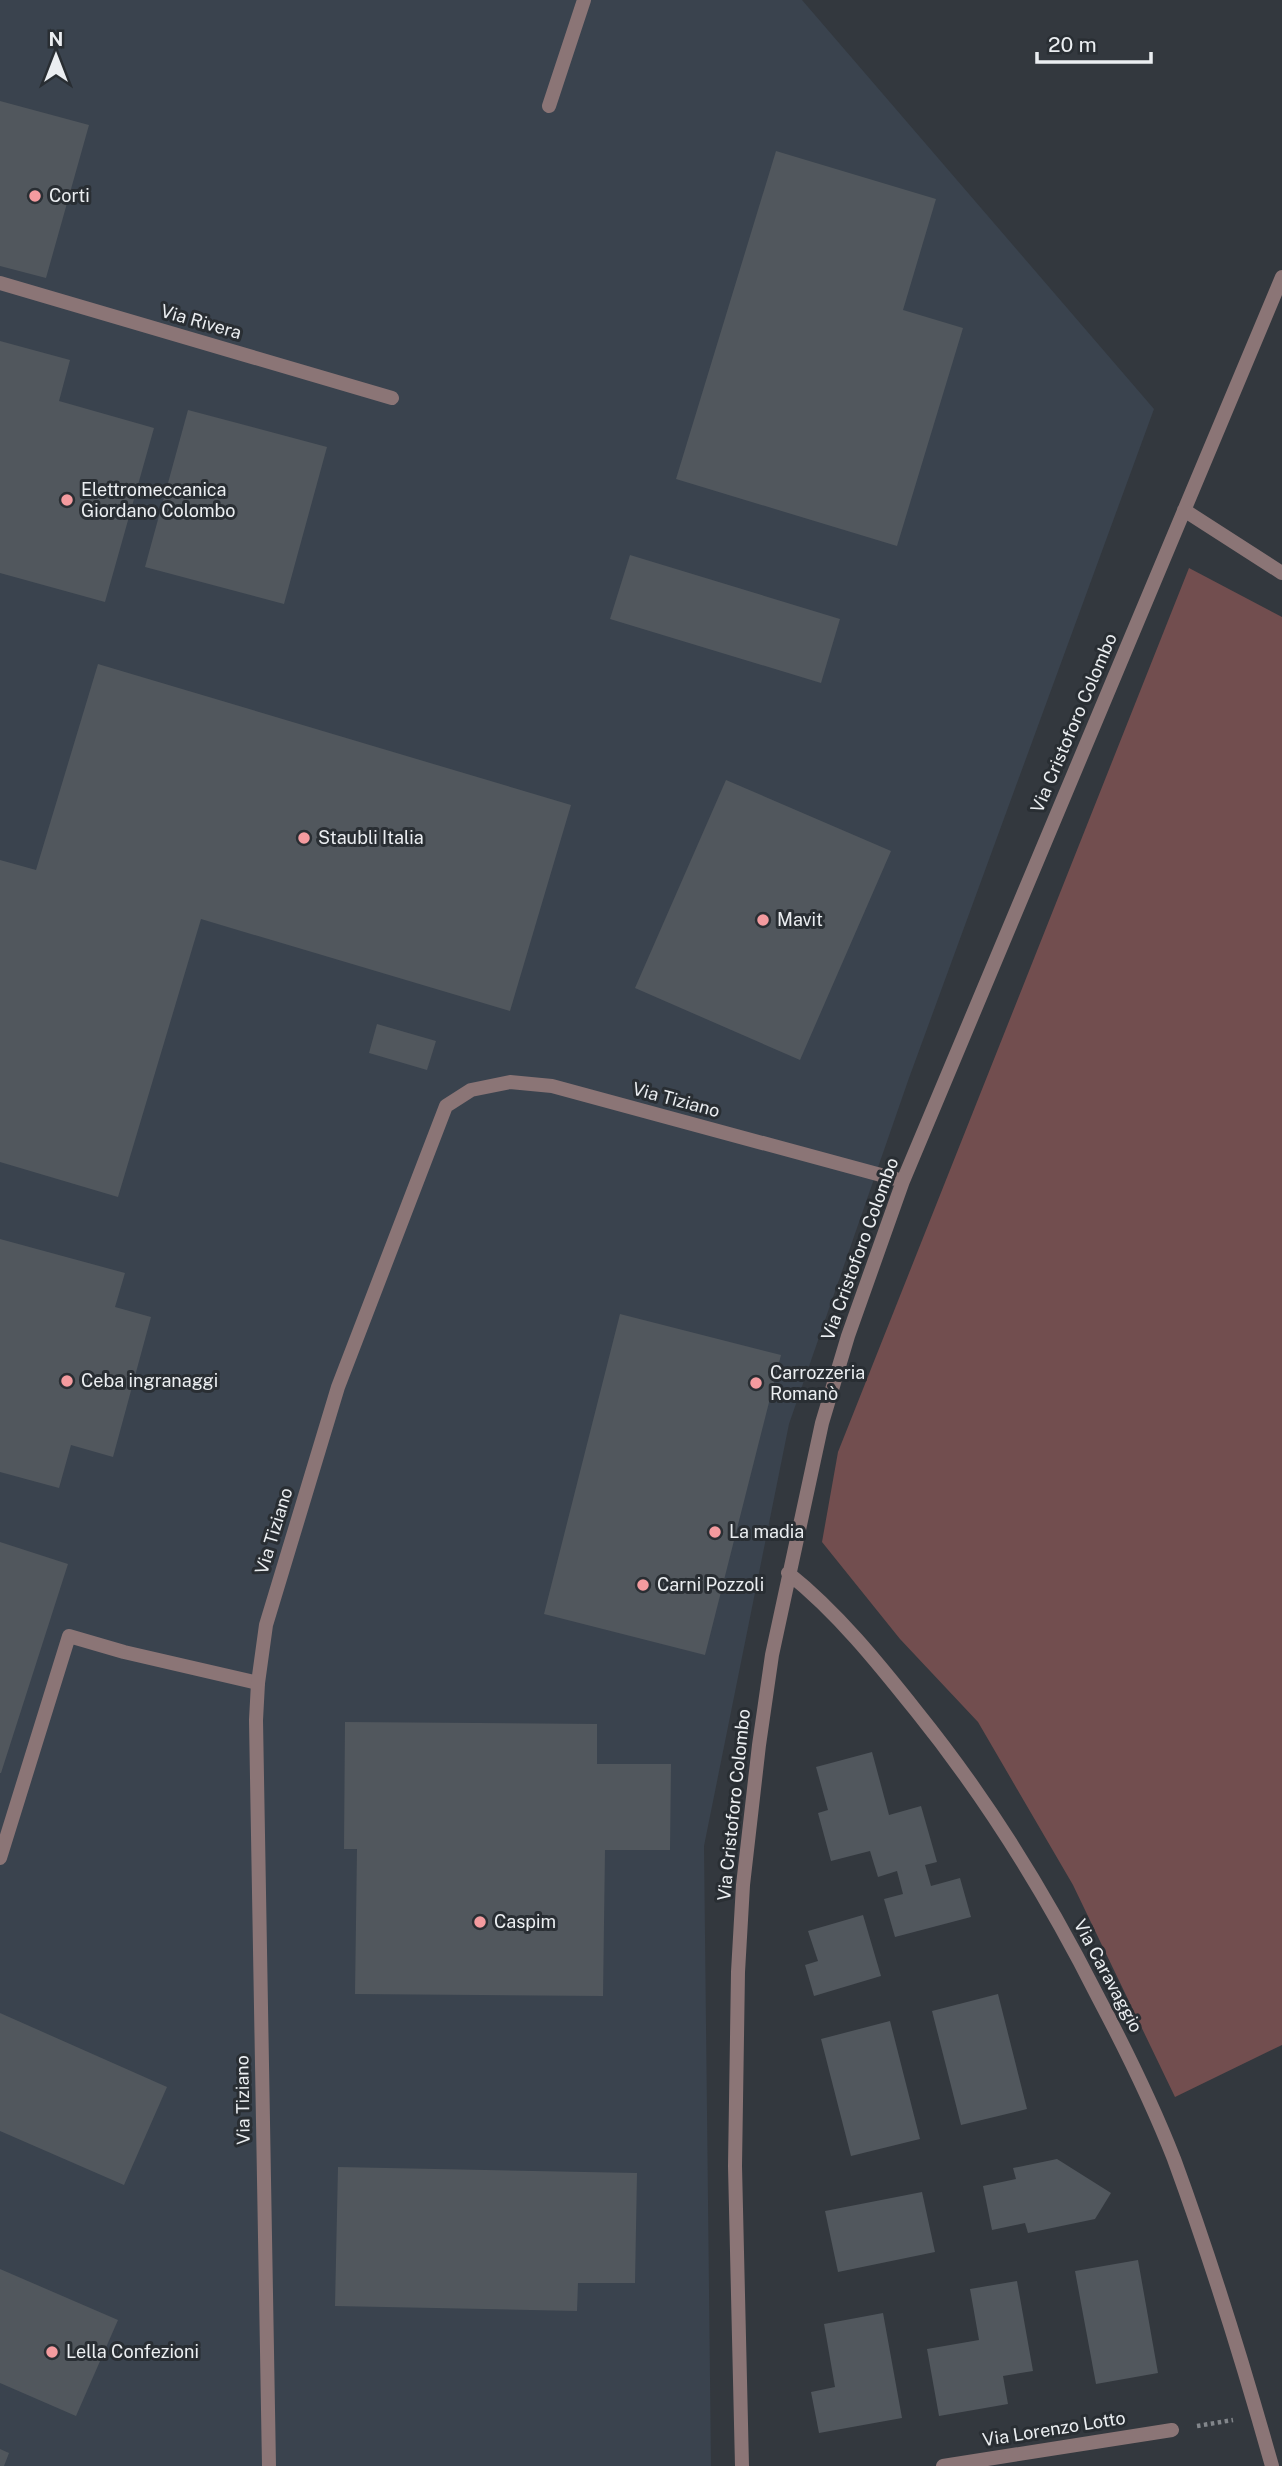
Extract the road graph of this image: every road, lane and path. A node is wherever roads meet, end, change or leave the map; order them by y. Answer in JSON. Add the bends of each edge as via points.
{"nodes":[{"id":1,"x":584,"y":0,"type":"edge"},
{"id":2,"x":549,"y":106,"type":"dead end"},
{"id":3,"x":1282,"y":277,"type":"edge"},
{"id":4,"x":0,"y":284,"type":"edge"},
{"id":5,"x":391,"y":398,"type":"dead end"},
{"id":6,"x":1184,"y":510,"type":"junction"},
{"id":7,"x":1282,"y":573,"type":"edge"},
{"id":8,"x":903,"y":1181,"type":"junction"},
{"id":9,"x":788,"y":1573,"type":"junction"},
{"id":10,"x":258,"y":1683,"type":"junction"},
{"id":11,"x":0,"y":1858,"type":"edge"},
{"id":12,"x":1258,"y":2416,"type":"junction"},
{"id":13,"x":1172,"y":2430,"type":"joint"},
{"id":14,"x":269,"y":2466,"type":"edge"},
{"id":15,"x":742,"y":2466,"type":"edge"},
{"id":16,"x":943,"y":2466,"type":"edge"},
{"id":17,"x":1272,"y":2466,"type":"edge"}],
"edges":[{"from":1,"to":2,"type":"street"},
{"from":3,"to":6,"type":"street","name":"Via Cristoforo Colombo"},
{"from":4,"to":5,"type":"street","name":"Via Rivera"},
{"from":6,"to":7,"type":"street"},
{"from":6,"to":8,"type":"street","name":"Via Cristoforo Colombo"},
{"from":8,"to":9,"type":"street","name":"Via Cristoforo Colombo","via":[[822,1423]]},
{"from":8,"to":10,"type":"street","name":"Via Tiziano","via":[[552,1086],[510,1082],[471,1090],[446,1106],[338,1387],[265,1625]]},
{"from":9,"to":12,"type":"street","name":"Via Caravaggio","via":[[832,1613],[949,1752],[1002,1827],[1073,1948],[1133,2064],[1173,2158]]},
{"from":9,"to":15,"type":"street","name":"Via Cristoforo Colombo","via":[[759,1745],[738,1972],[735,2166]]},
{"from":10,"to":11,"type":"street","via":[[69,1636]]},
{"from":10,"to":14,"type":"street","name":"Via Tiziano"},
{"from":12,"to":13,"type":"path"},
{"from":12,"to":17,"type":"street","name":"Via Caravaggio"},
{"from":13,"to":16,"type":"street","name":"Via Lorenzo Lotto"}]}
